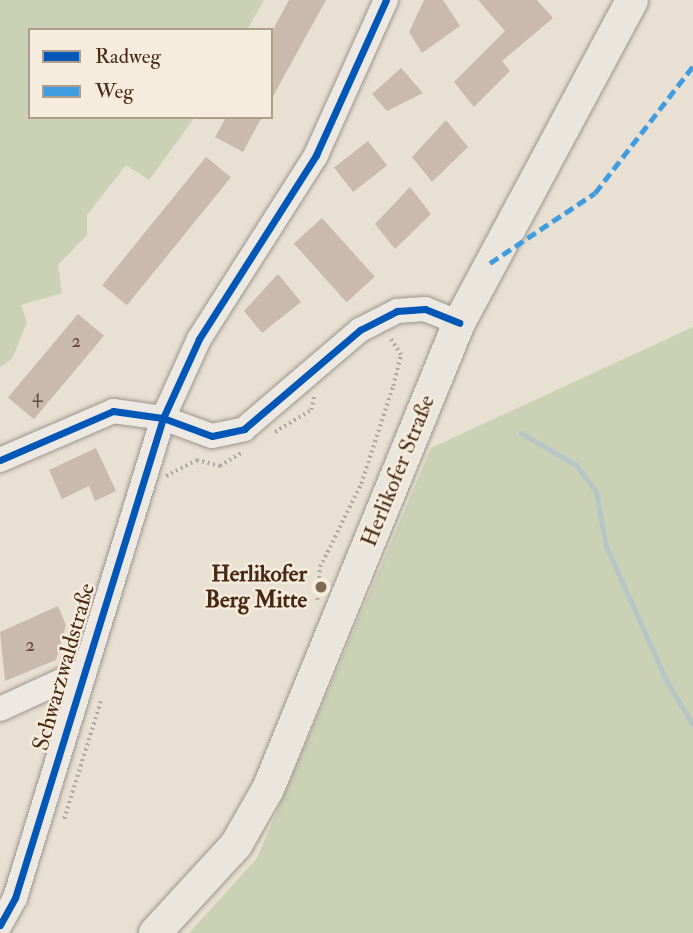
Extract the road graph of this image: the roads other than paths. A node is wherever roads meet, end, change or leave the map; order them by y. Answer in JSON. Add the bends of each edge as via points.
{"nodes":[{"id":1,"x":386,"y":0,"type":"edge"},
{"id":2,"x":632,"y":0,"type":"edge"},
{"id":3,"x":459,"y":323,"type":"junction"},
{"id":4,"x":163,"y":418,"type":"junction"},
{"id":5,"x":0,"y":460,"type":"edge"},
{"id":6,"x":81,"y":672,"type":"junction"},
{"id":7,"x":0,"y":709,"type":"edge"},
{"id":8,"x":0,"y":925,"type":"edge"},
{"id":9,"x":155,"y":933,"type":"edge"}],
"edges":[{"from":1,"to":4,"type":"street","name":"Schwarzwaldstraße","via":[[316,155],[199,339]]},
{"from":2,"to":3,"type":"main road","name":"Herlikofer Straße"},
{"from":3,"to":4,"type":"street","via":[[425,309],[397,311],[360,330],[244,429],[212,436]]},
{"from":3,"to":9,"type":"main road","name":"Herlikofer Straße","via":[[268,789],[236,845]]},
{"from":4,"to":5,"type":"street","via":[[113,411]]},
{"from":4,"to":6,"type":"street","name":"Schwarzwaldstraße"},
{"from":6,"to":7,"type":"street"},
{"from":6,"to":8,"type":"street","name":"Schwarzwaldstraße","via":[[56,769]]}]}
